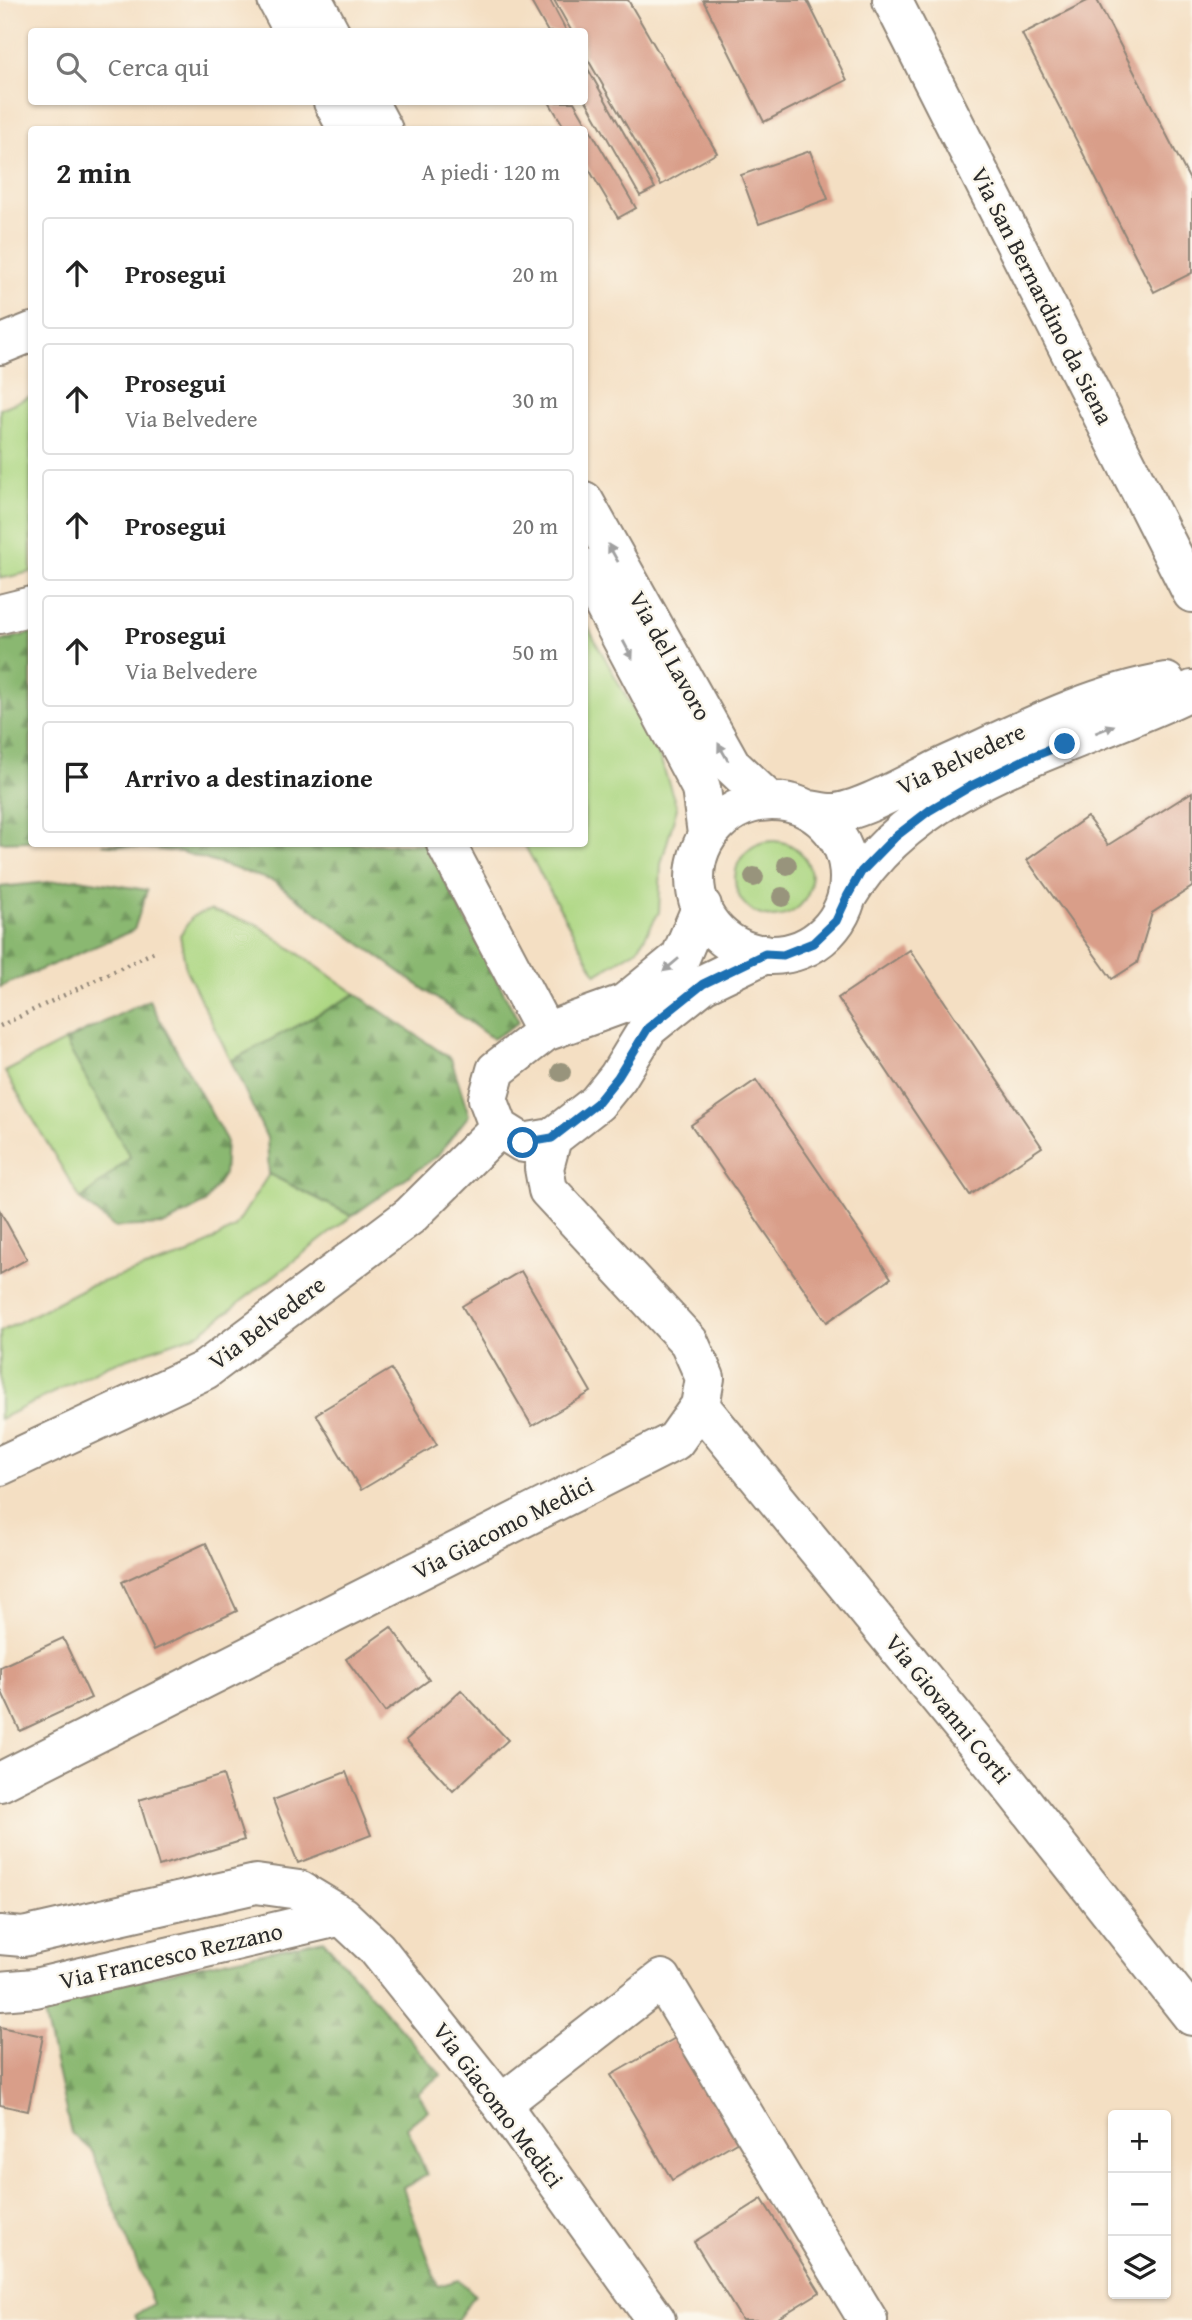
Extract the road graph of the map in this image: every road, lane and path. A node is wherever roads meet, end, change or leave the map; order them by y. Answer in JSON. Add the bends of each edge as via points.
{"nodes":[{"id":1,"x":277,"y":0,"type":"edge"},
{"id":2,"x":313,"y":0,"type":"edge"},
{"id":3,"x":892,"y":0,"type":"edge"},
{"id":4,"x":293,"y":28,"type":"edge"},
{"id":5,"x":328,"y":28,"type":"edge"},
{"id":6,"x":335,"y":105,"type":"edge"},
{"id":7,"x":370,"y":105,"type":"edge"},
{"id":8,"x":346,"y":126,"type":"edge"},
{"id":9,"x":381,"y":126,"type":"edge"},
{"id":10,"x":28,"y":334,"type":"edge"},
{"id":11,"x":0,"y":345,"type":"edge"},
{"id":12,"x":588,"y":508,"type":"edge"},
{"id":13,"x":588,"y":576,"type":"edge"},
{"id":14,"x":1192,"y":593,"type":"edge"},
{"id":15,"x":28,"y":607,"type":"edge"},
{"id":16,"x":0,"y":614,"type":"edge"},
{"id":17,"x":1192,"y":677,"type":"edge"},
{"id":18,"x":1192,"y":690,"type":"edge"},
{"id":19,"x":769,"y":801,"type":"junction"},
{"id":20,"x":810,"y":810,"type":"junction"},
{"id":21,"x":707,"y":834,"type":"junction"},
{"id":22,"x":448,"y":847,"type":"edge"},
{"id":23,"x":848,"y":895,"type":"junction"},
{"id":24,"x":702,"y":906,"type":"junction"},
{"id":25,"x":154,"y":952,"type":"dead end"},
{"id":26,"x":765,"y":954,"type":"junction"},
{"id":27,"x":0,"y":1026,"type":"edge"},
{"id":28,"x":560,"y":1026,"type":"junction"},
{"id":29,"x":618,"y":1077,"type":"junction"},
{"id":30,"x":499,"y":1128,"type":"junction"},
{"id":31,"x":552,"y":1138,"type":"junction"},
{"id":32,"x":699,"y":1406,"type":"junction"},
{"id":33,"x":0,"y":1466,"type":"edge"},
{"id":34,"x":0,"y":1782,"type":"edge"},
{"id":35,"x":342,"y":1916,"type":"junction"},
{"id":36,"x":0,"y":1935,"type":"edge"},
{"id":37,"x":0,"y":1991,"type":"edge"},
{"id":38,"x":1192,"y":2016,"type":"edge"},
{"id":39,"x":500,"y":2104,"type":"junction"},
{"id":40,"x":656,"y":2320,"type":"edge"},
{"id":41,"x":868,"y":2320,"type":"edge"}],
"edges":[{"from":1,"to":4,"type":"street"},
{"from":2,"to":5,"type":"street"},
{"from":3,"to":14,"type":"street","name":"Via San Bernardino da Siena"},
{"from":6,"to":8,"type":"street"},
{"from":7,"to":9,"type":"street"},
{"from":10,"to":11,"type":"street"},
{"from":19,"to":12,"type":"street","name":"Via del Lavoro","one_way":true,"via":[[732,766]]},
{"from":13,"to":21,"type":"street","name":"Via del Lavoro","one_way":true,"via":[[701,788]]},
{"from":15,"to":16,"type":"street"},
{"from":17,"to":20,"type":"street","name":"Via Belvedere","via":[[1092,702],[845,811]]},
{"from":23,"to":18,"type":"street","name":"Via Belvedere","one_way":true,"via":[[861,872],[930,810],[1026,759]]},
{"from":19,"to":20,"type":"street"},
{"from":19,"to":21,"type":"street","via":[[727,814]]},
{"from":20,"to":23,"type":"street","via":[[835,832],[847,859]]},
{"from":21,"to":24,"type":"street","via":[[696,859],[695,889]]},
{"from":22,"to":28,"type":"street"},
{"from":23,"to":26,"type":"street","via":[[836,921],[813,943],[783,955]]},
{"from":24,"to":26,"type":"street","via":[[708,923],[730,943]]},
{"from":24,"to":28,"type":"street","one_way":true,"via":[[680,958],[625,1003]]},
{"from":25,"to":27,"type":"path"},
{"from":26,"to":29,"type":"street","via":[[703,984],[648,1028]]},
{"from":28,"to":29,"type":"street","via":[[603,1030],[617,1048]]},
{"from":28,"to":30,"type":"street","via":[[496,1070],[488,1099]]},
{"from":29,"to":31,"type":"street","via":[[597,1103]]},
{"from":30,"to":31,"type":"street","via":[[523,1143]]},
{"from":30,"to":33,"type":"street","name":"Via Belvedere","via":[[410,1216],[205,1370]]},
{"from":31,"to":32,"type":"street","name":"Via Giacomo Medici","via":[[544,1168],[548,1190],[689,1342],[705,1378]]},
{"from":32,"to":34,"type":"street","name":"Via Giacomo Medici","via":[[675,1441]]},
{"from":32,"to":38,"type":"street","name":"Via Giovanni Corti","via":[[994,1765]]},
{"from":35,"to":36,"type":"street","name":"Via Giacomo Medici","via":[[299,1890],[256,1884],[23,1937]]},
{"from":35,"to":37,"type":"street","name":"Via Francesco Rezzano","via":[[35,1987]]},
{"from":35,"to":39,"type":"street","name":"Via Giacomo Medici","via":[[377,1949]]},
{"from":39,"to":40,"type":"street","name":"Via Giacomo Medici"},
{"from":39,"to":41,"type":"street","via":[[663,1979]]}]}
